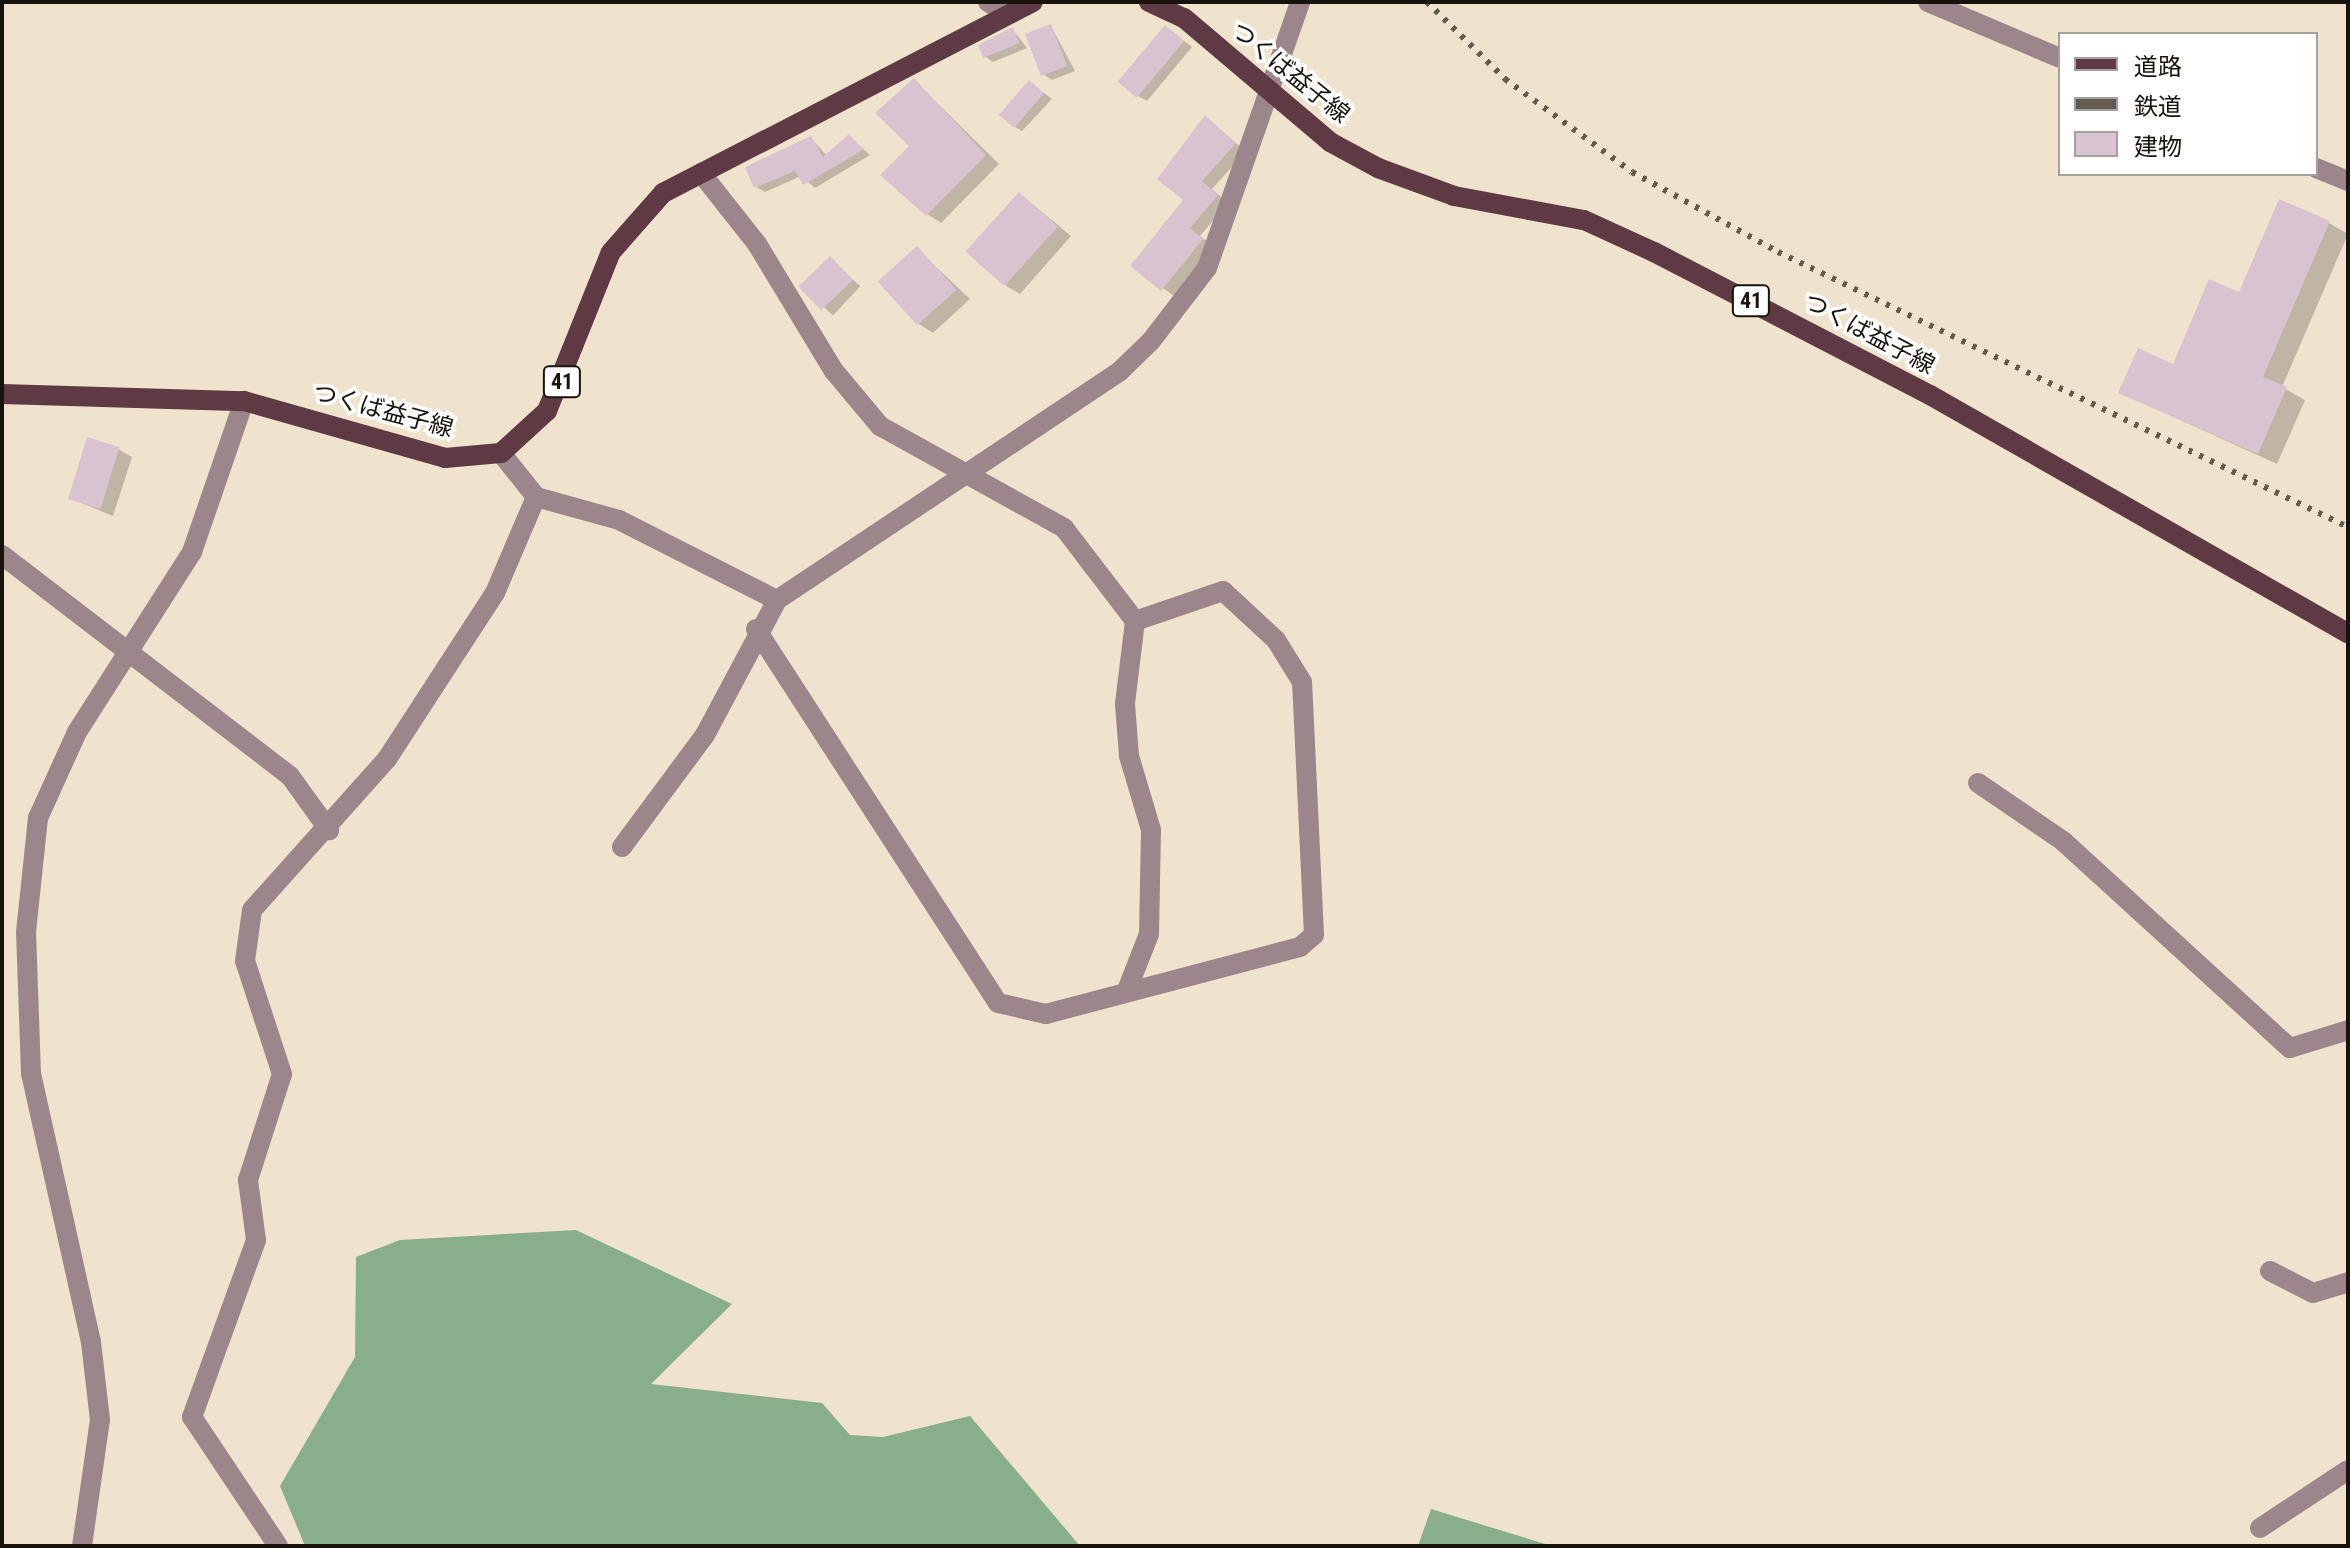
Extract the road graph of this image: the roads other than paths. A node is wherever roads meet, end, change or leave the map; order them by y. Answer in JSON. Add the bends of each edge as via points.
{"nodes":[{"id":1,"x":1033,"y":2,"type":"edge"},
{"id":2,"x":1149,"y":2,"type":"edge"},
{"id":3,"x":1300,"y":2,"type":"edge"},
{"id":4,"x":1928,"y":2,"type":"edge"},
{"id":5,"x":996,"y":7,"type":"edge"},
{"id":6,"x":2058,"y":57,"type":"edge"},
{"id":7,"x":1267,"y":93,"type":"junction"},
{"id":8,"x":2318,"y":169,"type":"edge"},
{"id":9,"x":701,"y":173,"type":"junction"},
{"id":10,"x":2348,"y":181,"type":"edge"},
{"id":11,"x":2,"y":394,"type":"edge"},
{"id":12,"x":244,"y":401,"type":"junction"},
{"id":13,"x":501,"y":453,"type":"junction"},
{"id":14,"x":966,"y":471,"type":"junction"},
{"id":15,"x":536,"y":497,"type":"junction"},
{"id":16,"x":2,"y":555,"type":"edge"},
{"id":17,"x":777,"y":600,"type":"junction"},
{"id":18,"x":1135,"y":621,"type":"junction"},
{"id":19,"x":756,"y":629,"type":"junction"},
{"id":20,"x":2348,"y":633,"type":"edge"},
{"id":21,"x":129,"y":651,"type":"junction"},
{"id":22,"x":1978,"y":783,"type":"dead end"},
{"id":23,"x":329,"y":830,"type":"junction"},
{"id":24,"x":622,"y":847,"type":"dead end"},
{"id":25,"x":1127,"y":990,"type":"junction"},
{"id":26,"x":2348,"y":1030,"type":"edge"},
{"id":27,"x":2270,"y":1271,"type":"dead end"},
{"id":28,"x":2348,"y":1282,"type":"edge"},
{"id":29,"x":2348,"y":1470,"type":"edge"},
{"id":30,"x":2260,"y":1528,"type":"dead end"},
{"id":31,"x":82,"y":1546,"type":"edge"},
{"id":32,"x":278,"y":1546,"type":"edge"}],
"edges":[{"from":1,"to":5,"type":"main road","number":"41"},
{"from":2,"to":7,"type":"main road","name":"つくば益子線","number":"41","via":[[1184,18]]},
{"from":3,"to":7,"type":"street"},
{"from":4,"to":6,"type":"street"},
{"from":5,"to":9,"type":"main road","number":"41"},
{"from":7,"to":14,"type":"street","via":[[1207,268],[1151,341],[1120,371]]},
{"from":7,"to":20,"type":"main road","name":"つくば益子線","number":"41","via":[[1378,168],[1454,196],[1584,220],[1654,252],[1930,395]]},
{"from":8,"to":10,"type":"street"},
{"from":9,"to":13,"type":"main road","number":"41","via":[[663,193],[611,252],[558,392],[535,428]]},
{"from":9,"to":14,"type":"street","via":[[757,244],[834,371],[880,426]]},
{"from":11,"to":12,"type":"main road","name":"つくば益子線"},
{"from":12,"to":13,"type":"main road","name":"つくば益子線","via":[[445,458]]},
{"from":12,"to":21,"type":"street","via":[[192,552]]},
{"from":13,"to":15,"type":"street"},
{"from":14,"to":17,"type":"street"},
{"from":14,"to":18,"type":"street","via":[[1064,528]]},
{"from":15,"to":17,"type":"street","via":[[619,520]]},
{"from":15,"to":23,"type":"street","via":[[495,593],[387,759]]},
{"from":16,"to":21,"type":"street"},
{"from":17,"to":19,"type":"street"},
{"from":18,"to":25,"type":"street","via":[[1125,704],[1129,756],[1151,830],[1150,889],[1149,934]]},
{"from":18,"to":25,"type":"street","via":[[1223,591],[1276,640],[1302,682],[1314,935],[1300,947]]},
{"from":19,"to":24,"type":"street","via":[[705,735]]},
{"from":19,"to":25,"type":"street","via":[[998,1003],[1046,1014]]},
{"from":21,"to":23,"type":"street","via":[[290,776]]},
{"from":21,"to":31,"type":"street","via":[[77,732],[38,818],[26,932],[31,1074],[91,1342],[100,1420]]},
{"from":22,"to":26,"type":"street","via":[[2063,841],[2290,1048]]},
{"from":23,"to":32,"type":"street","via":[[275,877],[252,910],[245,961],[282,1074],[248,1180],[256,1240],[192,1417]]},
{"from":27,"to":28,"type":"street","via":[[2313,1293]]},
{"from":29,"to":30,"type":"street"}]}
